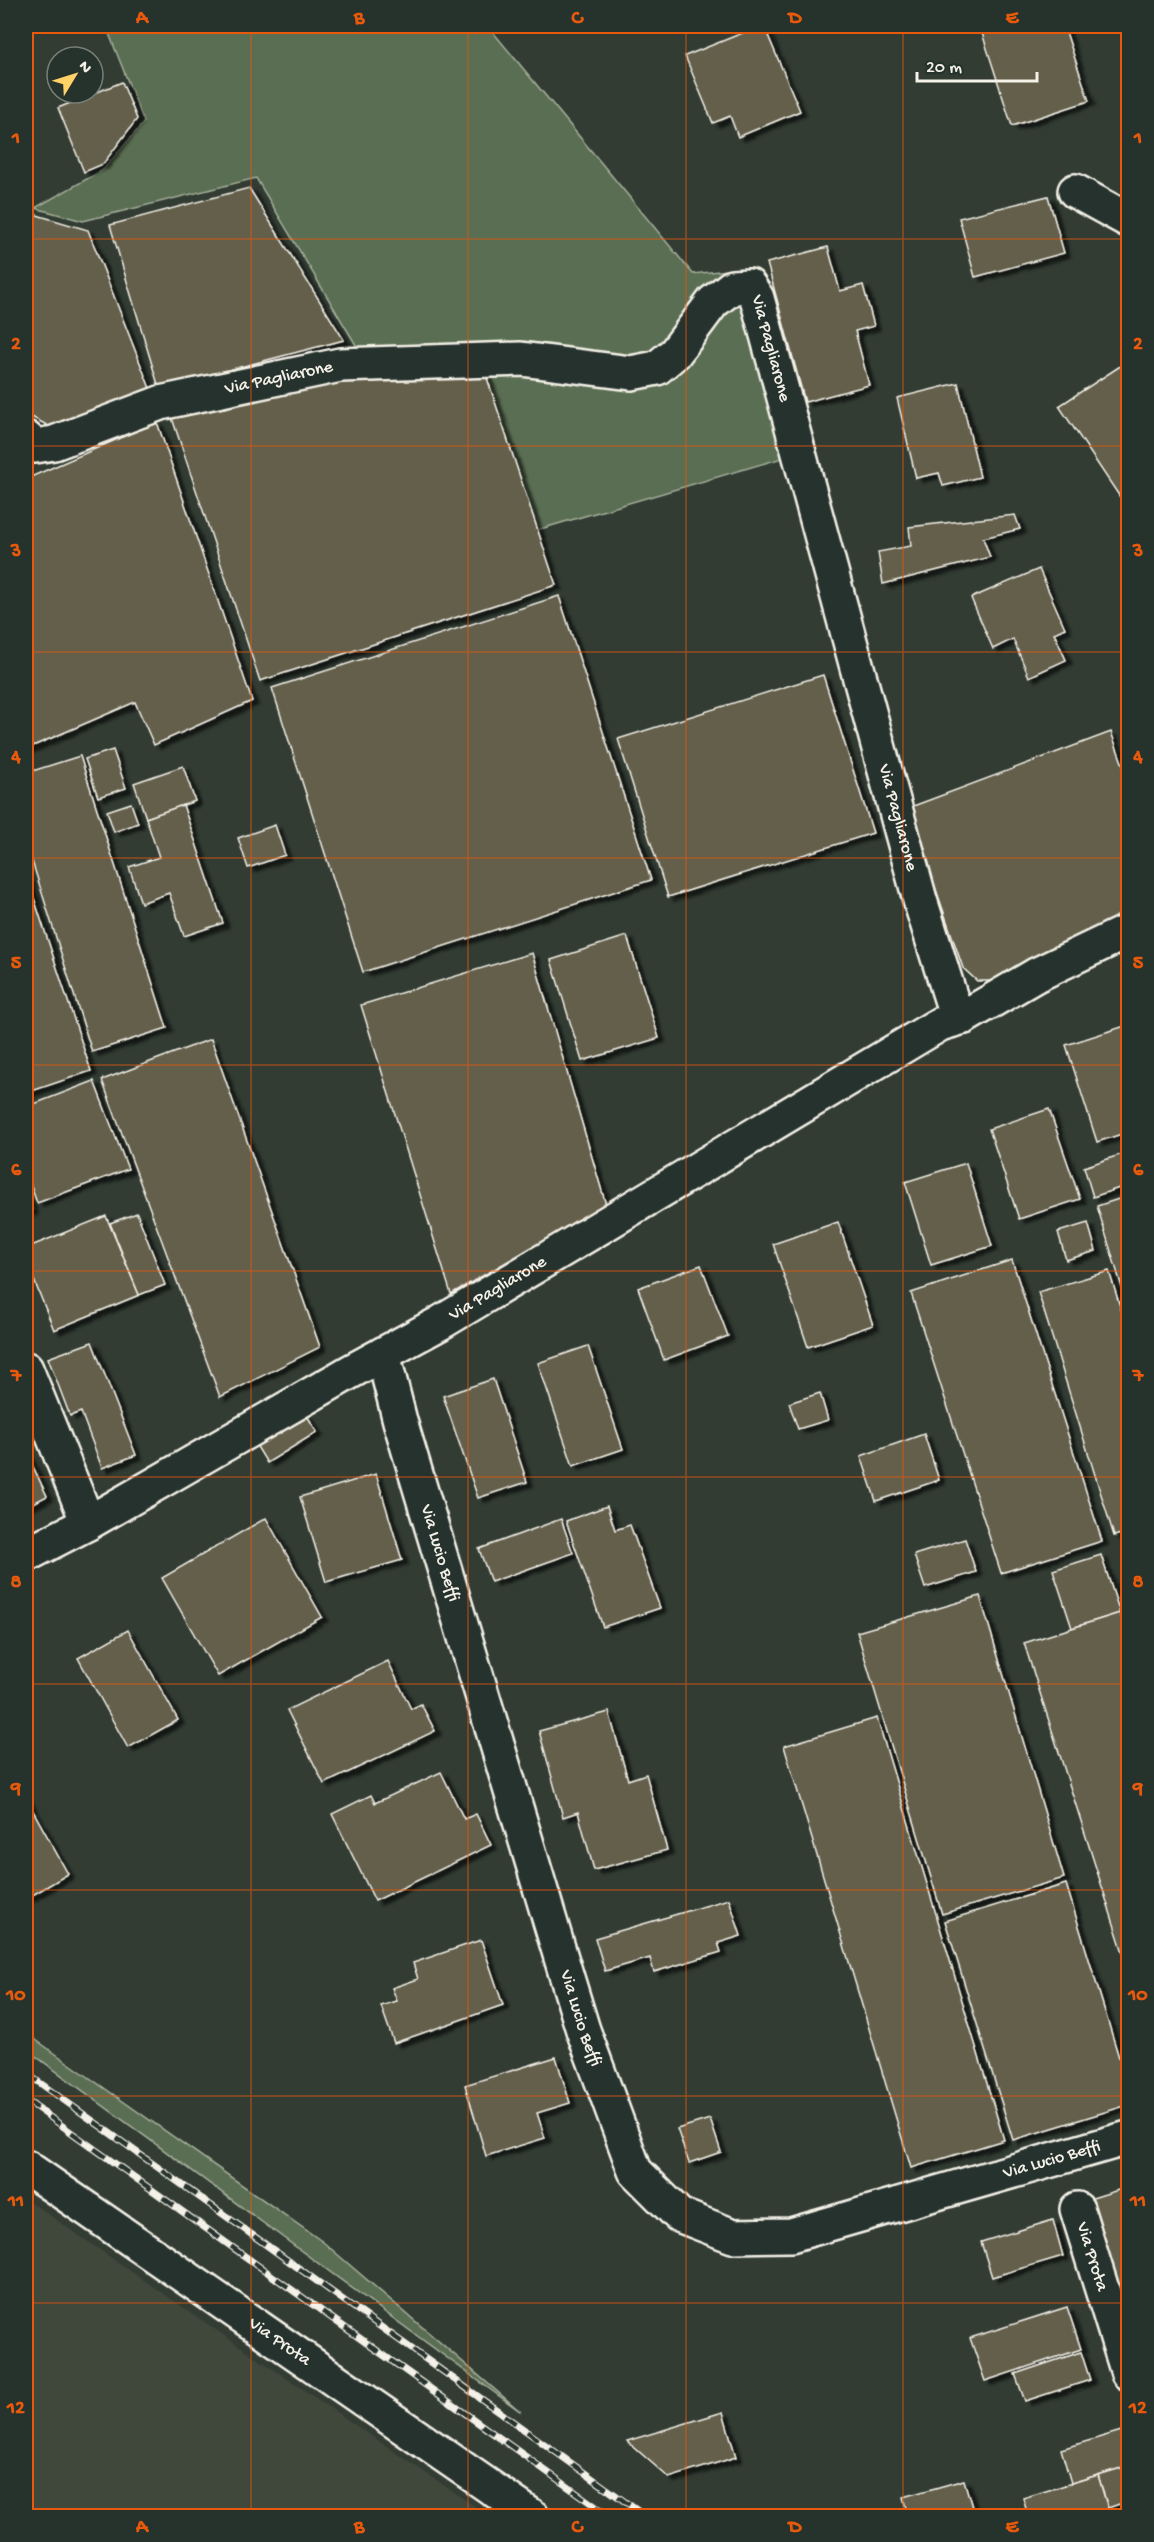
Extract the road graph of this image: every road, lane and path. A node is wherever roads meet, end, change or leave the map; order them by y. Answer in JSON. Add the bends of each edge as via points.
{"nodes":[{"id":1,"x":1075,"y":191,"type":"dead end"},
{"id":2,"x":1128,"y":220,"type":"edge"},
{"id":3,"x":26,"y":438,"type":"edge"},
{"id":4,"x":1128,"y":931,"type":"edge"},
{"id":5,"x":964,"y":1017,"type":"junction"},
{"id":6,"x":383,"y":1354,"type":"junction"},
{"id":7,"x":26,"y":1370,"type":"edge"},
{"id":8,"x":88,"y":1523,"type":"junction"},
{"id":9,"x":26,"y":1555,"type":"edge"},
{"id":10,"x":1128,"y":2138,"type":"edge"},
{"id":11,"x":26,"y":2167,"type":"edge"},
{"id":12,"x":1077,"y":2208,"type":"dead end"},
{"id":13,"x":1128,"y":2373,"type":"edge"},
{"id":14,"x":532,"y":2517,"type":"edge"}],
"edges":[{"from":1,"to":2,"type":"street"},
{"from":3,"to":5,"type":"street","name":"Via Pagliarone","via":[[35,446],[54,443],[160,403],[340,365],[521,359],[631,373],[657,368],[675,353],[713,302],[732,287],[749,286],[758,298],[920,900],[952,1002]]},
{"from":4,"to":5,"type":"street","name":"Via Pagliarone","via":[[1036,975]]},
{"from":5,"to":6,"type":"street","name":"Via Pagliarone","via":[[940,1024]]},
{"from":6,"to":8,"type":"street","name":"Via Pagliarone"},
{"from":6,"to":10,"type":"street","name":"Via Lucio Beffi","via":[[568,1982],[635,2171],[679,2215],[733,2236],[791,2235]]},
{"from":7,"to":8,"type":"street"},
{"from":8,"to":9,"type":"street","name":"Via Pagliarone"},
{"from":11,"to":14,"type":"street","name":"Via Prota"},
{"from":12,"to":13,"type":"street","name":"Via Prota"}]}
